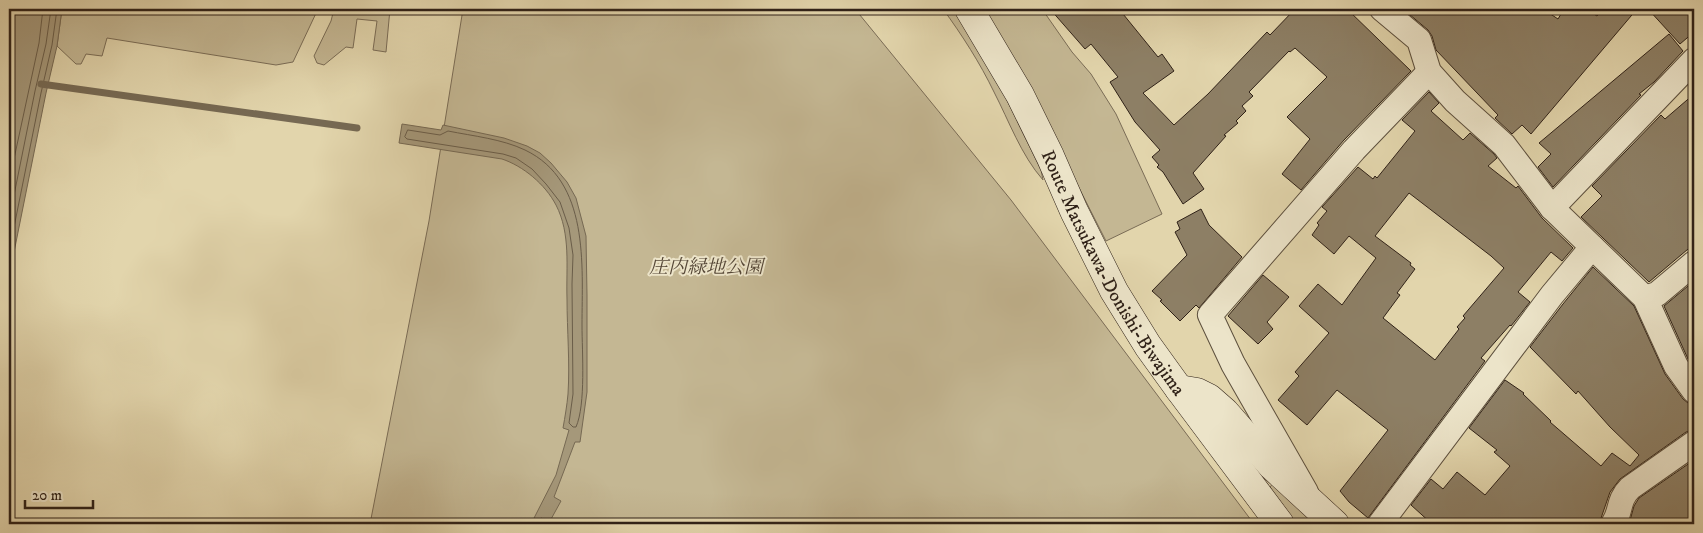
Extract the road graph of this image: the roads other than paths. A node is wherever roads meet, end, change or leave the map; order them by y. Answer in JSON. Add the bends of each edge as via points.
{"nodes":[{"id":1,"x":969,"y":9,"type":"edge"},
{"id":2,"x":1382,"y":9,"type":"edge"},
{"id":3,"x":1694,"y":60,"type":"edge"},
{"id":4,"x":1428,"y":72,"type":"junction"},
{"id":5,"x":1552,"y":208,"type":"junction"},
{"id":6,"x":1592,"y":247,"type":"junction"},
{"id":7,"x":1694,"y":263,"type":"edge"},
{"id":8,"x":1645,"y":298,"type":"junction"},
{"id":9,"x":1693,"y":387,"type":"edge"},
{"id":10,"x":1178,"y":390,"type":"junction"},
{"id":11,"x":1694,"y":443,"type":"edge"},
{"id":12,"x":1313,"y":504,"type":"junction"},
{"id":13,"x":1280,"y":524,"type":"edge"},
{"id":14,"x":1335,"y":524,"type":"edge"},
{"id":15,"x":1380,"y":524,"type":"edge"},
{"id":16,"x":1613,"y":524,"type":"edge"}],
"edges":[{"from":1,"to":10,"type":"main road","name":"Route Matsukawa-Donishi-Biwajima","via":[[1020,95],[1114,291]]},
{"from":2,"to":4,"type":"street","via":[[1418,40]]},
{"from":3,"to":5,"type":"street"},
{"from":4,"to":5,"type":"street","via":[[1504,146]]},
{"from":4,"to":12,"type":"street","via":[[1354,150],[1210,315],[1233,364]]},
{"from":5,"to":6,"type":"street"},
{"from":6,"to":8,"type":"street"},
{"from":6,"to":15,"type":"street","via":[[1552,295]]},
{"from":7,"to":8,"type":"street","via":[[1657,294]]},
{"from":8,"to":9,"type":"street","via":[[1676,366]]},
{"from":10,"to":12,"type":"main road","via":[[1197,392],[1209,398],[1272,466]]},
{"from":10,"to":13,"type":"main road","name":"Route Matsukawa-Donishi-Biwajima"},
{"from":11,"to":16,"type":"street","via":[[1622,496]]},
{"from":12,"to":14,"type":"main road"}]}
